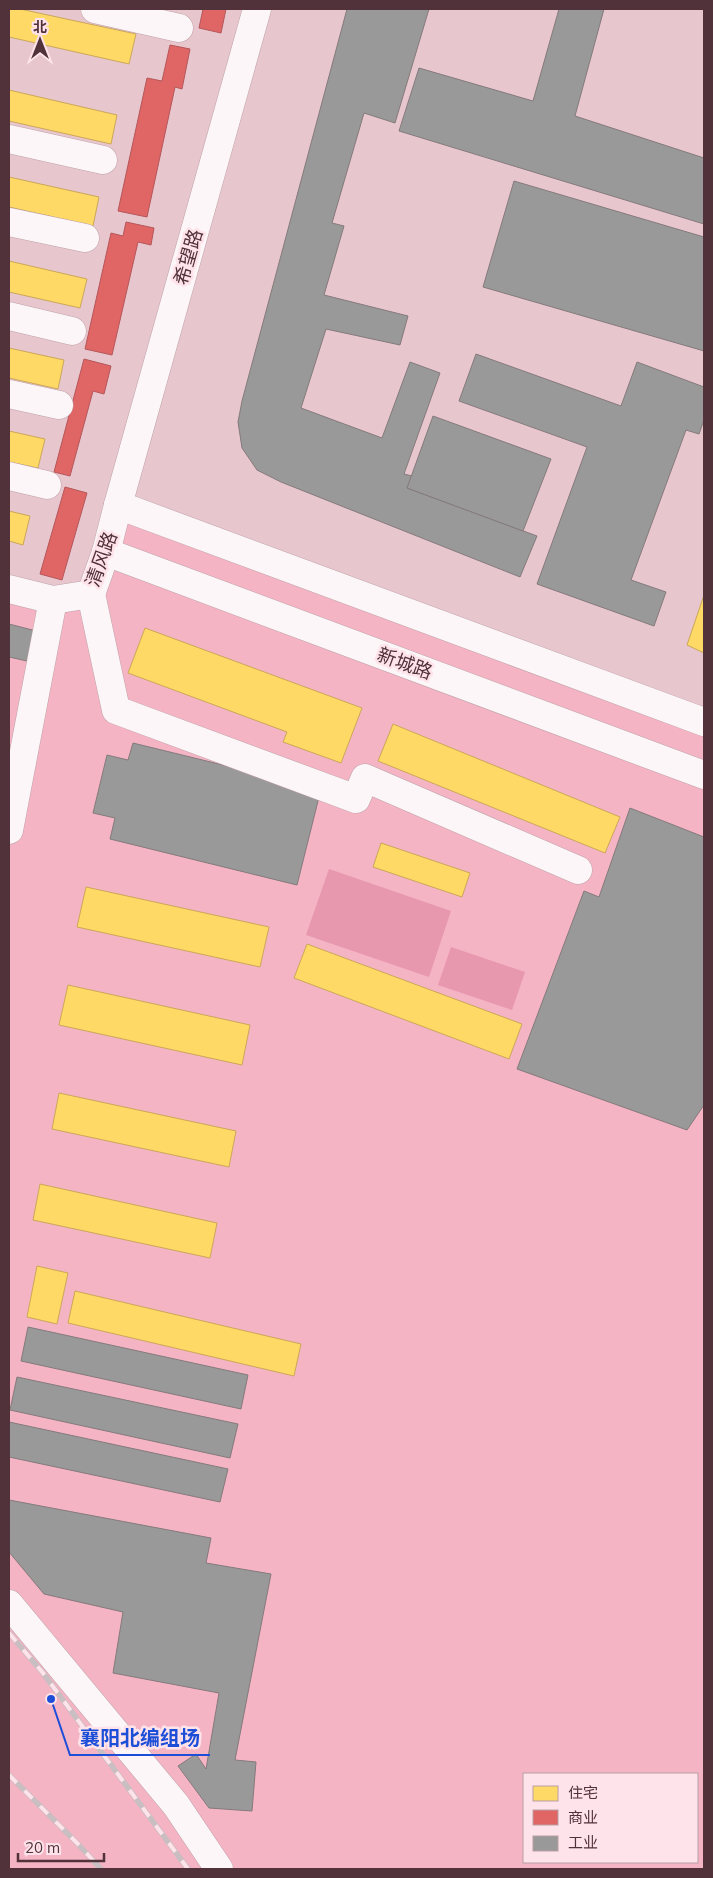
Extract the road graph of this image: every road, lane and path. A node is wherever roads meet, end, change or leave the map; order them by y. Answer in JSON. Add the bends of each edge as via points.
{"nodes":[{"id":1,"x":95,"y":9,"type":"edge"},
{"id":2,"x":257,"y":9,"type":"edge"},
{"id":3,"x":179,"y":28,"type":"dead end"},
{"id":4,"x":9,"y":139,"type":"edge"},
{"id":5,"x":103,"y":160,"type":"dead end"},
{"id":6,"x":9,"y":222,"type":"edge"},
{"id":7,"x":85,"y":238,"type":"dead end"},
{"id":8,"x":9,"y":316,"type":"edge"},
{"id":9,"x":72,"y":331,"type":"dead end"},
{"id":10,"x":9,"y":394,"type":"edge"},
{"id":11,"x":59,"y":405,"type":"dead end"},
{"id":12,"x":9,"y":476,"type":"edge"},
{"id":13,"x":47,"y":484,"type":"dead end"},
{"id":14,"x":118,"y":504,"type":"junction"},
{"id":15,"x":106,"y":552,"type":"junction"},
{"id":16,"x":9,"y":590,"type":"edge"},
{"id":17,"x":91,"y":594,"type":"junction"},
{"id":18,"x":53,"y":600,"type":"junction"},
{"id":19,"x":704,"y":722,"type":"edge"},
{"id":20,"x":704,"y":775,"type":"edge"},
{"id":21,"x":9,"y":830,"type":"edge"},
{"id":22,"x":578,"y":870,"type":"dead end"},
{"id":23,"x":9,"y":1604,"type":"edge"},
{"id":24,"x":219,"y":1869,"type":"edge"}],
"edges":[{"from":1,"to":3,"type":"main road"},
{"from":2,"to":14,"type":"main road","name":"希望路"},
{"from":4,"to":5,"type":"main road"},
{"from":6,"to":7,"type":"main road"},
{"from":8,"to":9,"type":"main road"},
{"from":10,"to":11,"type":"main road"},
{"from":12,"to":13,"type":"main road"},
{"from":14,"to":15,"type":"main road","name":"清风路"},
{"from":14,"to":19,"type":"main road"},
{"from":15,"to":17,"type":"main road","name":"清风路"},
{"from":15,"to":20,"type":"main road","name":"新城路"},
{"from":16,"to":18,"type":"main road","name":"清风路"},
{"from":17,"to":18,"type":"main road","name":"清风路"},
{"from":17,"to":22,"type":"main road","via":[[116,710],[356,799],[365,778]]},
{"from":18,"to":21,"type":"main road"},
{"from":23,"to":24,"type":"main road","via":[[176,1805]]}]}
